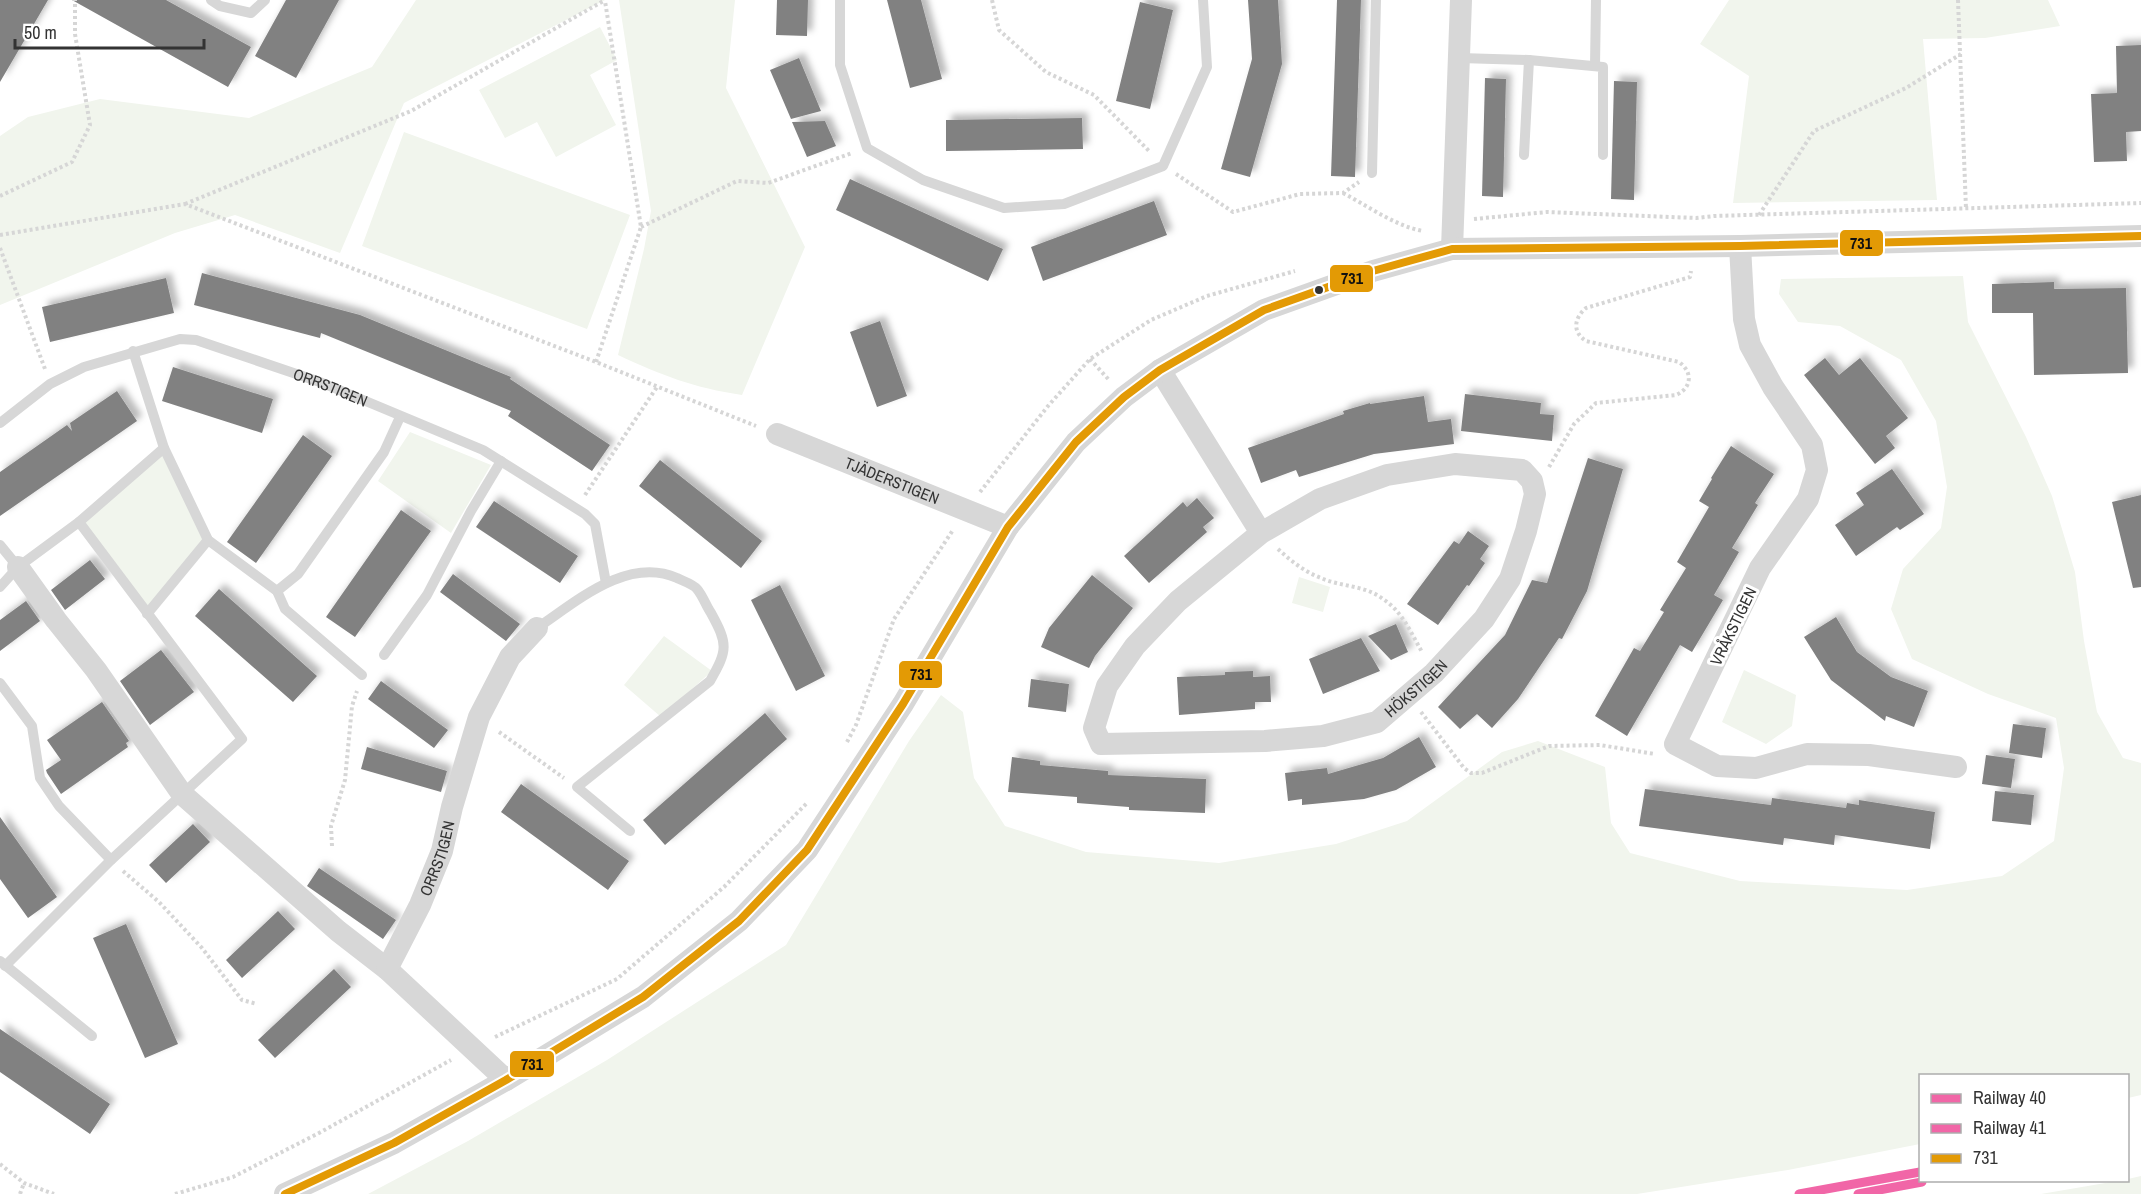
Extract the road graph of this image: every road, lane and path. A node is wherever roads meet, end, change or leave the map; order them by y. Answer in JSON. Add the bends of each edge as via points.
{"nodes":[{"id":1,"x":75,"y":0,"type":"edge"},
{"id":2,"x":211,"y":0,"type":"edge"},
{"id":3,"x":265,"y":0,"type":"edge"},
{"id":4,"x":605,"y":0,"type":"edge"},
{"id":5,"x":840,"y":0,"type":"edge"},
{"id":6,"x":992,"y":0,"type":"edge"},
{"id":7,"x":1203,"y":0,"type":"edge"},
{"id":8,"x":1377,"y":0,"type":"edge"},
{"id":9,"x":1461,"y":0,"type":"edge"},
{"id":10,"x":1596,"y":0,"type":"edge"},
{"id":11,"x":1958,"y":0,"type":"edge"},
{"id":12,"x":1961,"y":54,"type":"junction"},
{"id":13,"x":1460,"y":58,"type":"junction"},
{"id":14,"x":1529,"y":60,"type":"junction"},
{"id":15,"x":1594,"y":66,"type":"junction"},
{"id":16,"x":867,"y":148,"type":"junction"},
{"id":17,"x":1524,"y":155,"type":"dead end"},
{"id":18,"x":1603,"y":155,"type":"dead end"},
{"id":19,"x":1163,"y":166,"type":"junction"},
{"id":20,"x":1372,"y":173,"type":"joint"},
{"id":21,"x":1343,"y":193,"type":"junction"},
{"id":22,"x":0,"y":196,"type":"edge"},
{"id":23,"x":2141,"y":203,"type":"edge"},
{"id":24,"x":185,"y":204,"type":"junction"},
{"id":25,"x":1966,"y":209,"type":"junction"},
{"id":26,"x":1847,"y":213,"type":"dead end"},
{"id":27,"x":1759,"y":216,"type":"dead end"},
{"id":28,"x":1696,"y":218,"type":"dead end"},
{"id":29,"x":641,"y":227,"type":"junction"},
{"id":30,"x":1424,"y":231,"type":"dead end"},
{"id":31,"x":0,"y":235,"type":"edge"},
{"id":32,"x":2141,"y":241,"type":"edge"},
{"id":33,"x":1740,"y":246,"type":"junction"},
{"id":34,"x":1694,"y":247,"type":"junction"},
{"id":35,"x":0,"y":248,"type":"edge"},
{"id":36,"x":1452,"y":249,"type":"junction"},
{"id":37,"x":133,"y":351,"type":"junction"},
{"id":38,"x":596,"y":362,"type":"junction"},
{"id":39,"x":1160,"y":370,"type":"junction"},
{"id":40,"x":50,"y":384,"type":"junction"},
{"id":41,"x":657,"y":387,"type":"junction"},
{"id":42,"x":400,"y":417,"type":"junction"},
{"id":43,"x":0,"y":423,"type":"edge"},
{"id":44,"x":777,"y":434,"type":"joint"},
{"id":45,"x":164,"y":448,"type":"junction"},
{"id":46,"x":501,"y":460,"type":"junction"},
{"id":47,"x":1532,"y":481,"type":"junction"},
{"id":48,"x":566,"y":503,"type":"junction"},
{"id":49,"x":79,"y":522,"type":"junction"},
{"id":50,"x":1008,"y":527,"type":"junction"},
{"id":51,"x":1261,"y":533,"type":"junction"},
{"id":52,"x":207,"y":540,"type":"junction"},
{"id":53,"x":0,"y":544,"type":"edge"},
{"id":54,"x":18,"y":567,"type":"junction"},
{"id":55,"x":606,"y":582,"type":"junction"},
{"id":56,"x":0,"y":587,"type":"edge"},
{"id":57,"x":277,"y":591,"type":"junction"},
{"id":58,"x":147,"y":615,"type":"junction"},
{"id":59,"x":537,"y":628,"type":"joint"},
{"id":60,"x":384,"y":655,"type":"dead end"},
{"id":61,"x":1434,"y":673,"type":"junction"},
{"id":62,"x":362,"y":675,"type":"joint"},
{"id":63,"x":0,"y":683,"type":"edge"},
{"id":64,"x":1408,"y":695,"type":"junction"},
{"id":65,"x":479,"y":717,"type":"junction"},
{"id":66,"x":1675,"y":744,"type":"junction"},
{"id":67,"x":1956,"y":767,"type":"dead end"},
{"id":68,"x":577,"y":787,"type":"junction"},
{"id":69,"x":182,"y":794,"type":"junction"},
{"id":70,"x":630,"y":831,"type":"dead end"},
{"id":71,"x":332,"y":846,"type":"dead end"},
{"id":72,"x":111,"y":860,"type":"junction"},
{"id":73,"x":3,"y":964,"type":"edge"},
{"id":74,"x":387,"y":969,"type":"junction"},
{"id":75,"x":257,"y":1004,"type":"dead end"},
{"id":76,"x":92,"y":1036,"type":"dead end"},
{"id":77,"x":506,"y":1080,"type":"junction"},
{"id":78,"x":0,"y":1164,"type":"edge"},
{"id":79,"x":24,"y":1183,"type":"junction"},
{"id":80,"x":20,"y":1194,"type":"edge"},
{"id":81,"x":54,"y":1194,"type":"edge"},
{"id":82,"x":285,"y":1194,"type":"edge"}],
"edges":[{"from":1,"to":22,"type":"path","via":[[75,34],[90,124],[72,162]]},
{"from":2,"to":3,"type":"lane","via":[[251,13]]},
{"from":4,"to":24,"type":"path","via":[[411,111]]},
{"from":4,"to":29,"type":"path"},
{"from":5,"to":16,"type":"lane","via":[[840,65]]},
{"from":6,"to":19,"type":"path","via":[[999,30],[1046,72],[1094,95]]},
{"from":7,"to":19,"type":"lane","via":[[1207,67]]},
{"from":8,"to":20,"type":"lane"},
{"from":9,"to":13,"type":"street"},
{"from":10,"to":15,"type":"lane"},
{"from":11,"to":12,"type":"path"},
{"from":12,"to":25,"type":"path"},
{"from":12,"to":27,"type":"path","via":[[1906,88],[1814,131]]},
{"from":13,"to":14,"type":"lane"},
{"from":13,"to":36,"type":"street"},
{"from":14,"to":15,"type":"lane"},
{"from":14,"to":17,"type":"lane"},
{"from":15,"to":18,"type":"lane","via":[[1603,67]]},
{"from":16,"to":19,"type":"lane","via":[[923,180],[1004,208],[1064,204]]},
{"from":16,"to":29,"type":"path","via":[[768,183],[736,181]]},
{"from":19,"to":21,"type":"path","via":[[1233,212],[1300,194]]},
{"from":20,"to":21,"type":"path"},
{"from":21,"to":30,"type":"path","via":[[1404,225]]},
{"from":23,"to":25,"type":"path"},
{"from":24,"to":31,"type":"path"},
{"from":24,"to":38,"type":"path"},
{"from":25,"to":26,"type":"path"},
{"from":28,"to":34,"type":"path"},
{"from":29,"to":38,"type":"path"},
{"from":32,"to":33,"type":"street"},
{"from":33,"to":34,"type":"street"},
{"from":33,"to":66,"type":"street","name":"VRÅKSTIGEN","via":[[1744,319],[1750,345],[1812,446],[1817,470],[1808,499],[1760,568]]},
{"from":34,"to":36,"type":"street"},
{"from":34,"to":47,"type":"path","via":[[1690,277],[1586,308],[1578,315],[1576,325],[1581,338],[1591,342],[1679,362],[1688,372],[1686,388],[1676,394],[1596,403],[1574,424],[1552,464]]},
{"from":35,"to":40,"type":"path"},
{"from":36,"to":39,"type":"street","via":[[1373,271],[1264,310]]},
{"from":37,"to":40,"type":"lane","name":"ORRSTIGEN","via":[[84,367]]},
{"from":37,"to":42,"type":"lane","name":"ORRSTIGEN","via":[[180,339],[196,340],[320,382]]},
{"from":37,"to":45,"type":"lane"},
{"from":38,"to":41,"type":"path"},
{"from":39,"to":50,"type":"street","via":[[1076,442]]},
{"from":39,"to":51,"type":"street"},
{"from":40,"to":43,"type":"lane","name":"ORRSTIGEN"},
{"from":41,"to":44,"type":"path"},
{"from":41,"to":48,"type":"path","via":[[583,498]]},
{"from":42,"to":46,"type":"lane","name":"ORRSTIGEN"},
{"from":42,"to":57,"type":"lane","via":[[384,452],[298,574]]},
{"from":44,"to":50,"type":"street","name":"TJÄDERSTIGEN"},
{"from":45,"to":49,"type":"lane"},
{"from":45,"to":52,"type":"lane"},
{"from":46,"to":48,"type":"lane","name":"ORRSTIGEN"},
{"from":46,"to":60,"type":"lane","via":[[427,595]]},
{"from":47,"to":51,"type":"street","name":"HÖKSTIGEN","via":[[1522,470],[1455,464],[1387,475],[1320,499]]},
{"from":47,"to":61,"type":"street","name":"HÖKSTIGEN","via":[[1535,494],[1510,579],[1484,619]]},
{"from":48,"to":55,"type":"lane","name":"ORRSTIGEN","via":[[595,524]]},
{"from":49,"to":54,"type":"lane"},
{"from":49,"to":58,"type":"lane"},
{"from":50,"to":77,"type":"street","via":[[903,704],[807,850],[739,921],[643,997]]},
{"from":51,"to":61,"type":"path","via":[[1292,562],[1321,579],[1360,588],[1382,598],[1399,613]]},
{"from":51,"to":64,"type":"street","name":"HÖKSTIGEN","via":[[1178,602],[1135,646],[1107,686],[1094,728],[1101,744],[1323,736],[1377,722]]},
{"from":52,"to":57,"type":"lane"},
{"from":52,"to":58,"type":"lane"},
{"from":53,"to":54,"type":"lane"},
{"from":54,"to":56,"type":"lane"},
{"from":54,"to":69,"type":"street"},
{"from":55,"to":59,"type":"lane","name":"ORRSTIGEN"},
{"from":55,"to":68,"type":"lane","name":"ORRSTIGEN","via":[[662,572],[696,588],[725,647],[710,681]]},
{"from":57,"to":62,"type":"lane","via":[[285,609]]},
{"from":58,"to":69,"type":"lane","via":[[242,739]]},
{"from":59,"to":65,"type":"street","name":"ORRSTIGEN","via":[[510,657]]},
{"from":61,"to":64,"type":"street","name":"HÖKSTIGEN"},
{"from":62,"to":71,"type":"path","via":[[352,706],[345,780],[331,826]]},
{"from":63,"to":72,"type":"lane","via":[[32,726],[40,778],[59,806]]},
{"from":64,"to":66,"type":"path","via":[[1464,768],[1474,773],[1486,772],[1549,746],[1600,745],[1656,754]]},
{"from":65,"to":68,"type":"path"},
{"from":65,"to":74,"type":"street","name":"ORRSTIGEN","via":[[442,851],[420,906]]},
{"from":66,"to":67,"type":"street","via":[[1718,766],[1756,768],[1808,754],[1869,755]]},
{"from":68,"to":70,"type":"lane"},
{"from":69,"to":72,"type":"lane"},
{"from":69,"to":74,"type":"street"},
{"from":72,"to":73,"type":"lane"},
{"from":72,"to":75,"type":"path","via":[[159,902],[202,948],[242,1000]]},
{"from":73,"to":76,"type":"lane"},
{"from":74,"to":77,"type":"street"},
{"from":77,"to":82,"type":"street","via":[[394,1143]]},
{"from":78,"to":79,"type":"path"},
{"from":79,"to":80,"type":"path"},
{"from":79,"to":81,"type":"path"}]}
